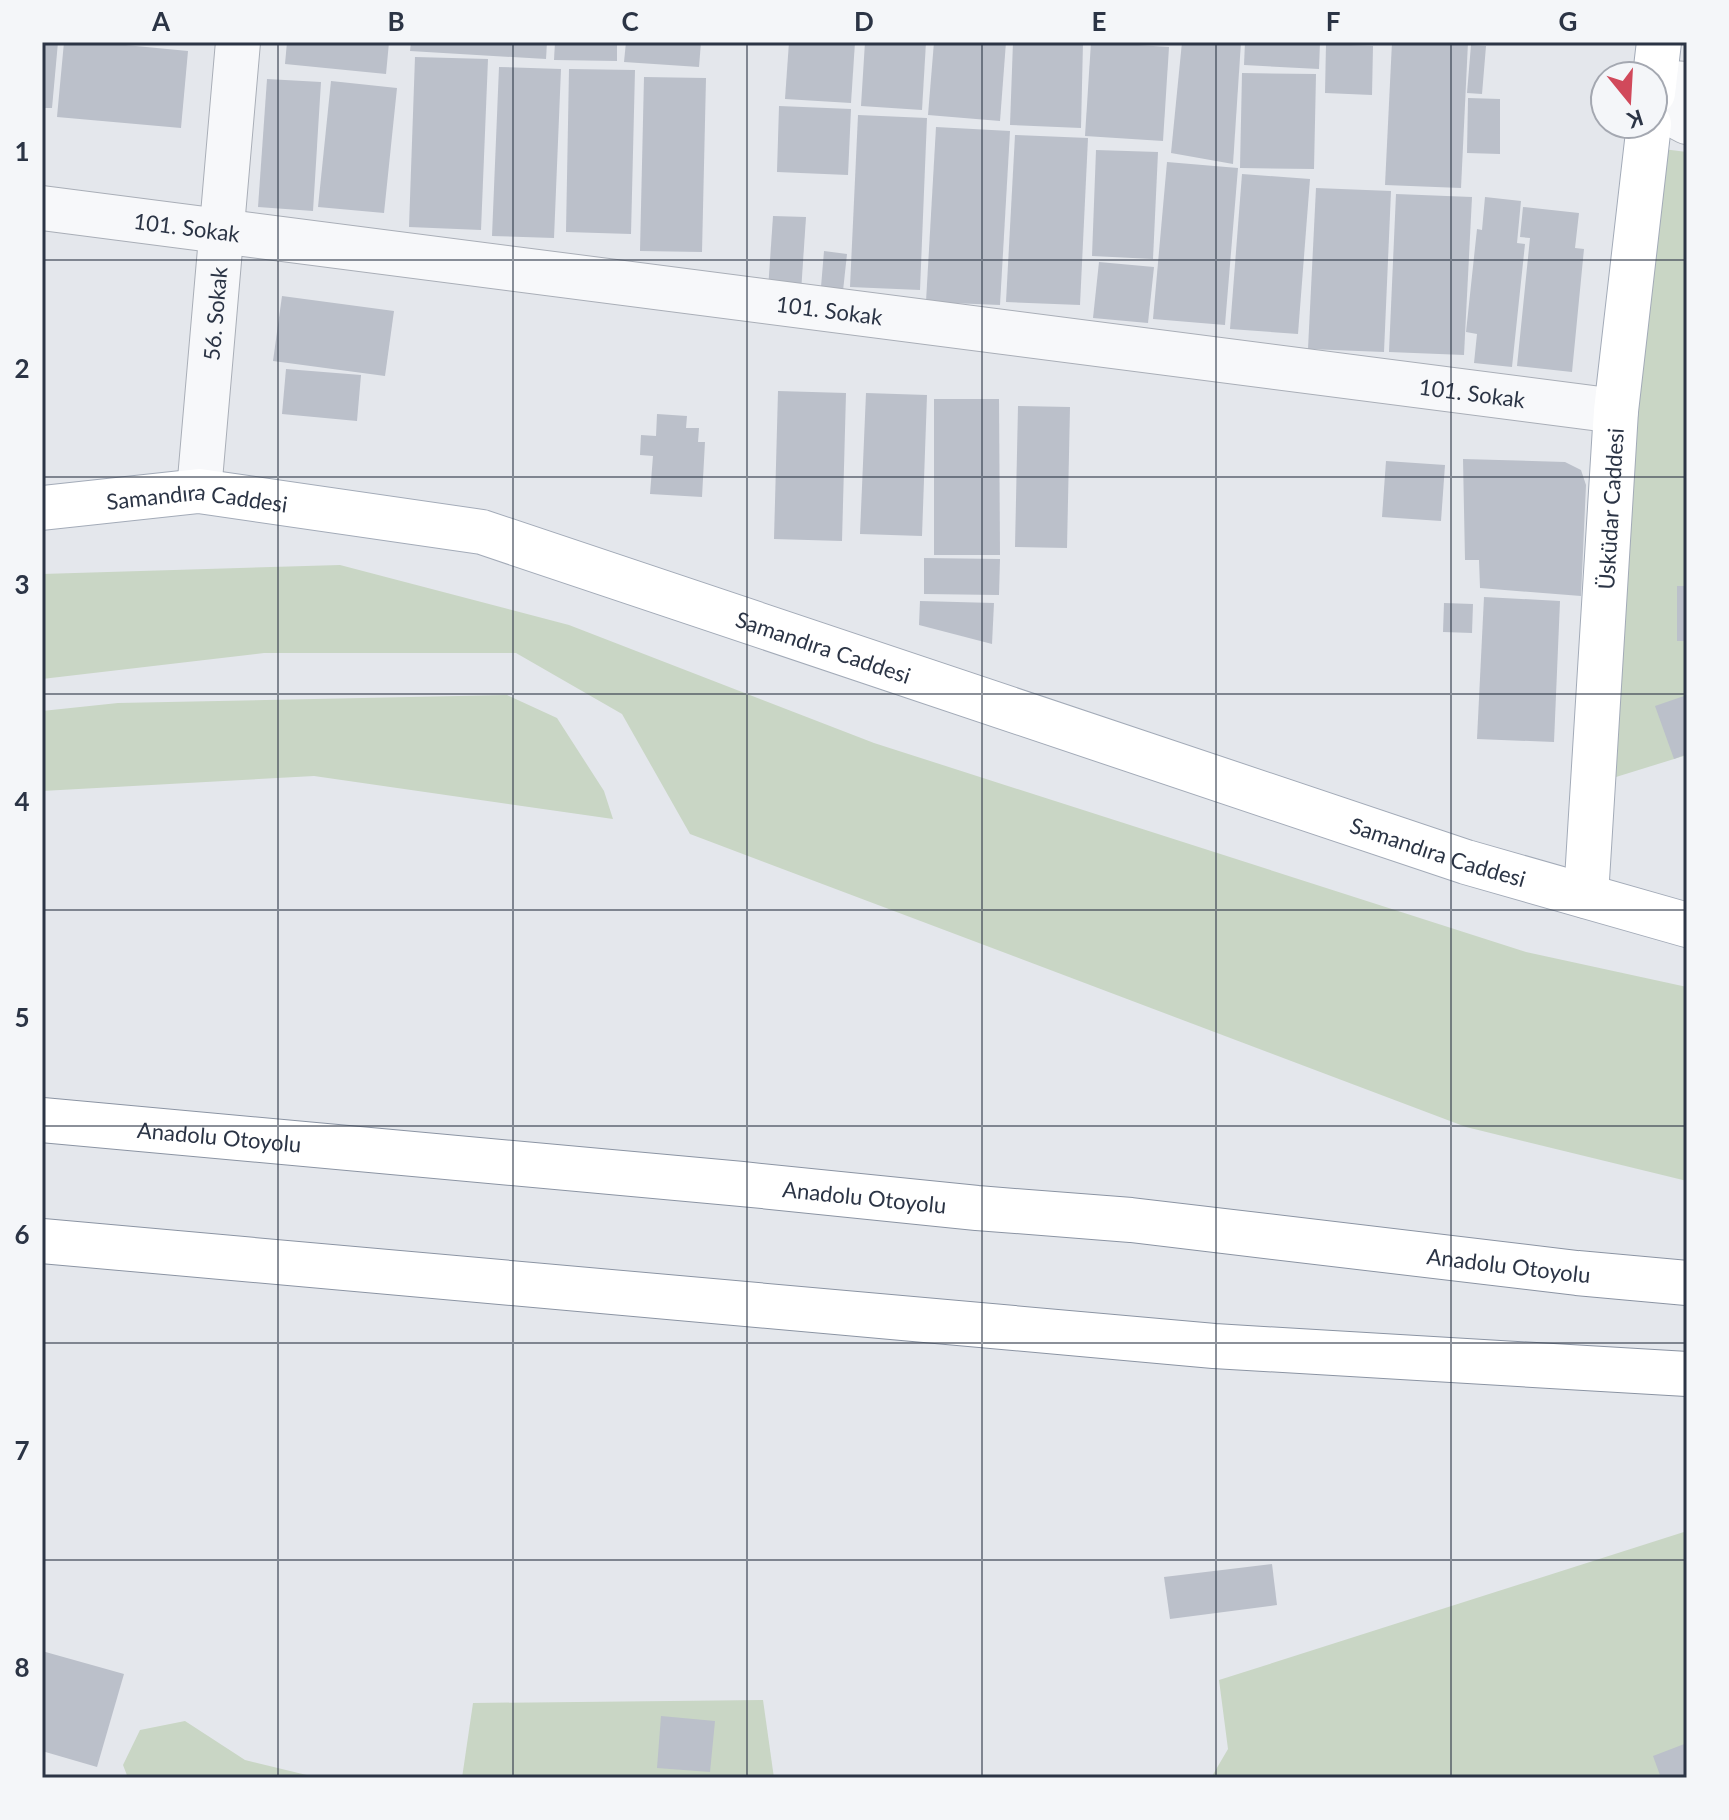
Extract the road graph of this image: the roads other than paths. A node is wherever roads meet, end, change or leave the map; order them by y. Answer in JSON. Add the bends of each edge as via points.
{"nodes":[{"id":1,"x":238,"y":42,"type":"edge"},
{"id":2,"x":1669,"y":94,"type":"edge"},
{"id":3,"x":1687,"y":122,"type":"edge"},
{"id":4,"x":1647,"y":140,"type":"edge"},
{"id":5,"x":42,"y":208,"type":"edge"},
{"id":6,"x":222,"y":232,"type":"junction"},
{"id":7,"x":1616,"y":411,"type":"junction"},
{"id":8,"x":199,"y":491,"type":"junction"},
{"id":9,"x":42,"y":508,"type":"edge"},
{"id":10,"x":1586,"y":896,"type":"junction"},
{"id":11,"x":1687,"y":925,"type":"edge"},
{"id":12,"x":42,"y":1120,"type":"edge"},
{"id":13,"x":42,"y":1241,"type":"edge"},
{"id":14,"x":1687,"y":1283,"type":"edge"},
{"id":15,"x":1687,"y":1374,"type":"edge"}],
"edges":[{"from":1,"to":6,"type":"street","name":"56. Sokak"},
{"from":2,"to":3,"type":"street"},
{"from":4,"to":7,"type":"main road","name":"Üsküdar Caddesi"},
{"from":5,"to":6,"type":"street","name":"101. Sokak"},
{"from":6,"to":7,"type":"street","name":"101. Sokak"},
{"from":6,"to":8,"type":"street","name":"56. Sokak"},
{"from":7,"to":10,"type":"main road","name":"Üsküdar Caddesi"},
{"from":8,"to":9,"type":"main road","name":"Samandıra Caddesi"},
{"from":8,"to":10,"type":"main road","name":"Samandıra Caddesi","via":[[482,532],[1466,862]]},
{"from":10,"to":11,"type":"main road","name":"Samandıra Caddesi"},
{"from":12,"to":14,"type":"main road","name":"Anadolu Otoyolu","via":[[1131,1220]]},
{"from":13,"to":15,"type":"main road","via":[[1214,1346]]}]}
